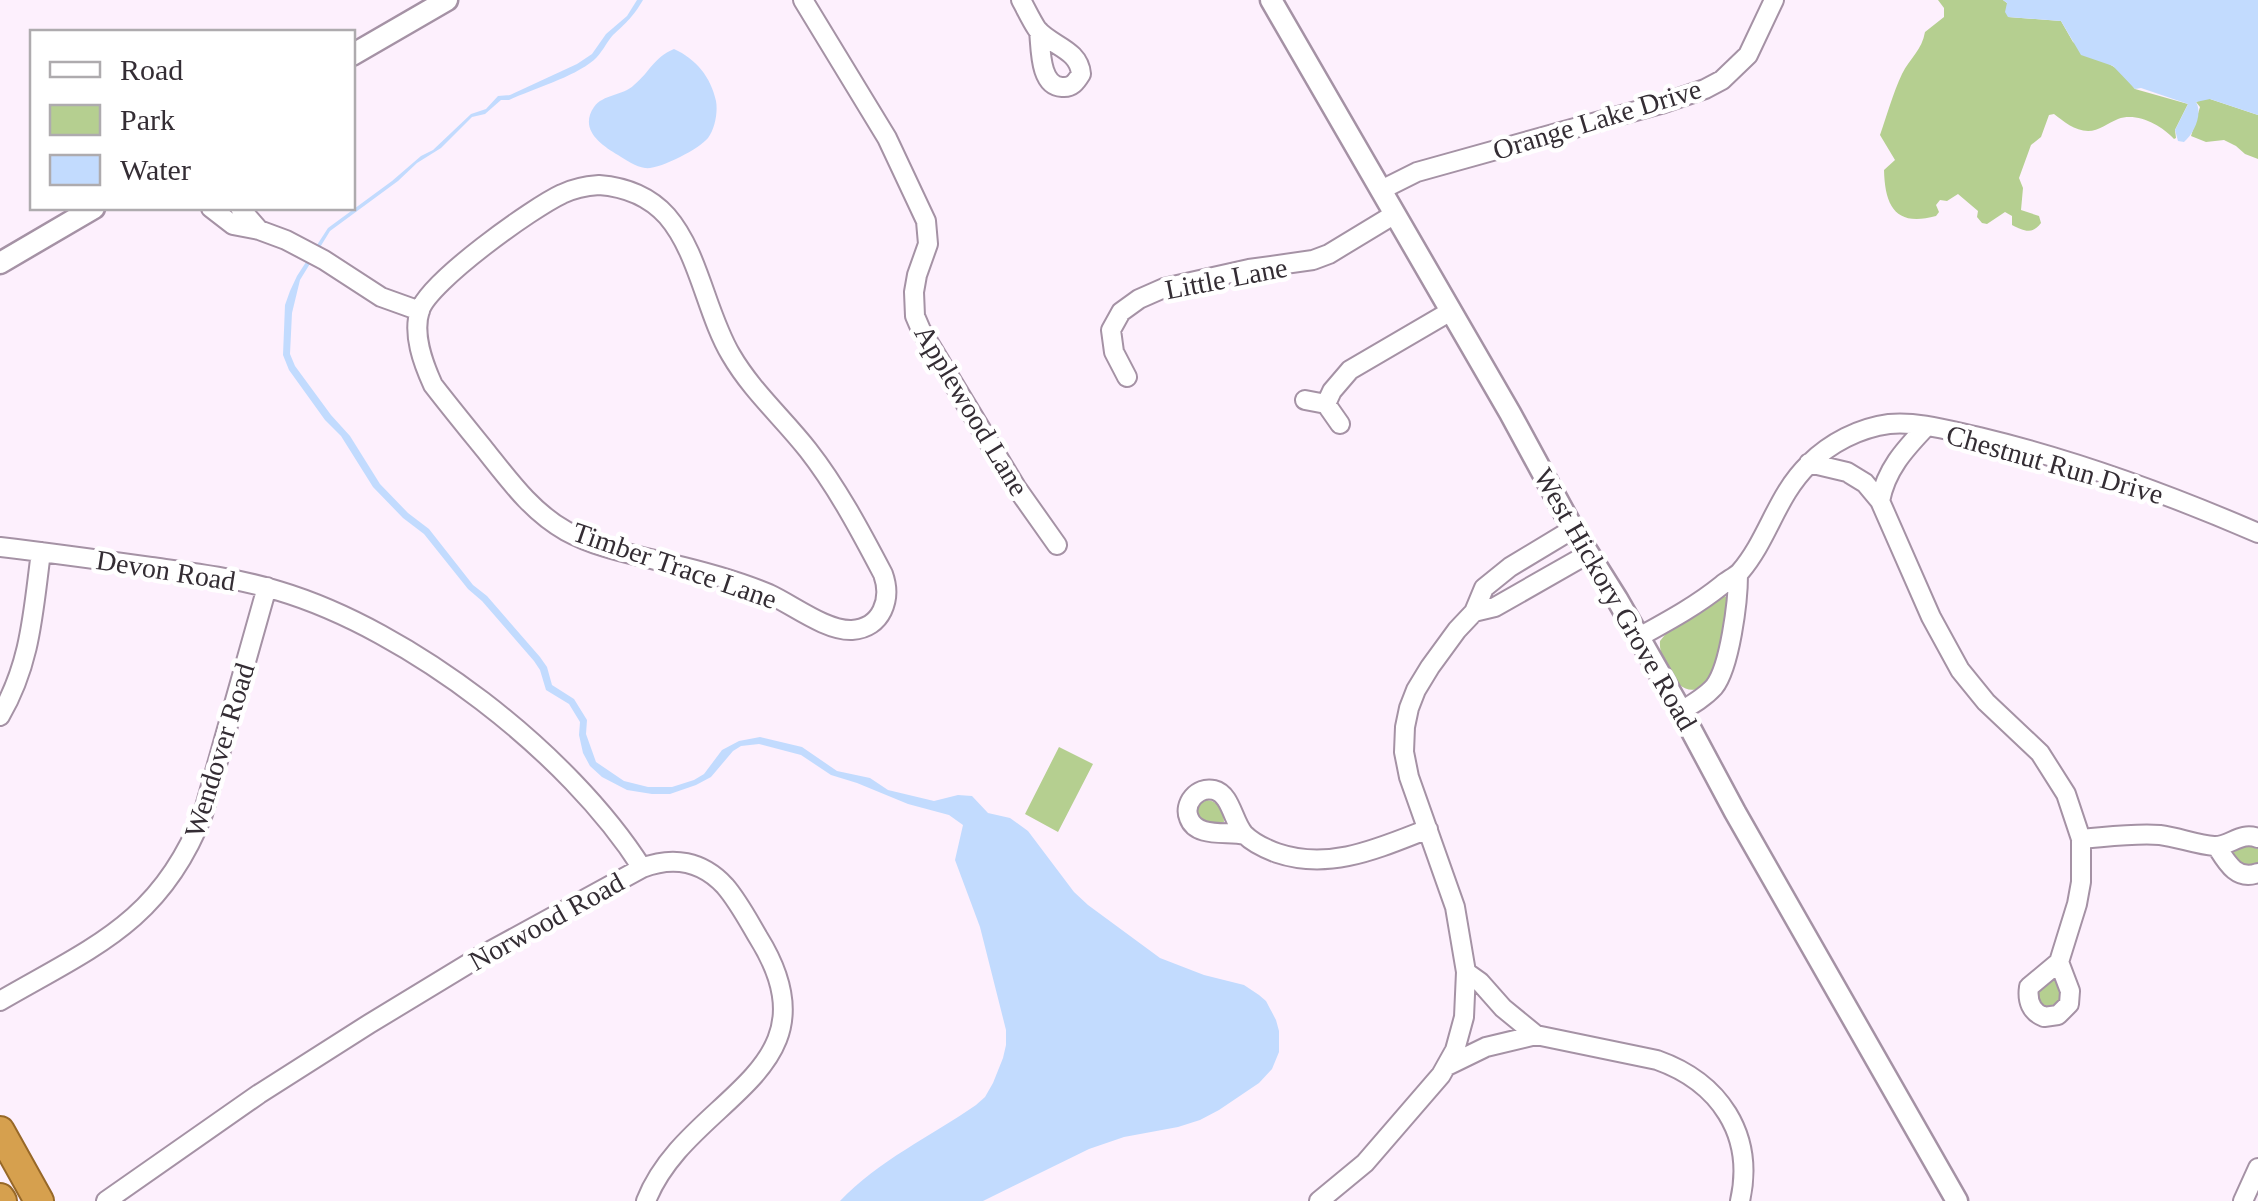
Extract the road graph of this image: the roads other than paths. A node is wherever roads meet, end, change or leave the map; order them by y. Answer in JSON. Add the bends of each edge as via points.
{"nodes":[{"id":1,"x":447,"y":0,"type":"edge"},
{"id":2,"x":803,"y":0,"type":"edge"},
{"id":3,"x":1021,"y":0,"type":"edge"},
{"id":4,"x":1271,"y":0,"type":"edge"},
{"id":5,"x":1774,"y":0,"type":"edge"},
{"id":6,"x":1039,"y":31,"type":"dead end"},
{"id":7,"x":355,"y":54,"type":"edge"},
{"id":8,"x":1381,"y":190,"type":"junction"},
{"id":9,"x":91,"y":210,"type":"edge"},
{"id":10,"x":214,"y":210,"type":"edge"},
{"id":11,"x":242,"y":210,"type":"edge"},
{"id":12,"x":1394,"y":214,"type":"junction"},
{"id":13,"x":258,"y":230,"type":"junction"},
{"id":14,"x":0,"y":263,"type":"edge"},
{"id":15,"x":420,"y":311,"type":"junction"},
{"id":16,"x":1451,"y":311,"type":"junction"},
{"id":17,"x":1127,"y":377,"type":"dead end"},
{"id":18,"x":1305,"y":400,"type":"dead end"},
{"id":19,"x":1326,"y":404,"type":"junction"},
{"id":20,"x":1340,"y":424,"type":"dead end"},
{"id":21,"x":1926,"y":427,"type":"junction"},
{"id":22,"x":1810,"y":463,"type":"junction"},
{"id":23,"x":1880,"y":502,"type":"junction"},
{"id":24,"x":1573,"y":530,"type":"junction"},
{"id":25,"x":2258,"y":533,"type":"edge"},
{"id":26,"x":1057,"y":545,"type":"dead end"},
{"id":27,"x":0,"y":546,"type":"edge"},
{"id":28,"x":41,"y":552,"type":"junction"},
{"id":29,"x":1588,"y":554,"type":"junction"},
{"id":30,"x":1738,"y":575,"type":"junction"},
{"id":31,"x":267,"y":587,"type":"junction"},
{"id":32,"x":328,"y":609,"type":"joint"},
{"id":33,"x":1474,"y":612,"type":"junction"},
{"id":34,"x":1639,"y":638,"type":"junction"},
{"id":35,"x":1681,"y":711,"type":"junction"},
{"id":36,"x":0,"y":716,"type":"edge"},
{"id":37,"x":1428,"y":829,"type":"junction"},
{"id":38,"x":1244,"y":835,"type":"dead end"},
{"id":39,"x":2258,"y":838,"type":"edge"},
{"id":40,"x":2081,"y":839,"type":"junction"},
{"id":41,"x":2217,"y":847,"type":"junction"},
{"id":42,"x":642,"y":868,"type":"junction"},
{"id":43,"x":2258,"y":872,"type":"edge"},
{"id":44,"x":2060,"y":962,"type":"dead end"},
{"id":45,"x":1466,"y":972,"type":"junction"},
{"id":46,"x":0,"y":1000,"type":"edge"},
{"id":47,"x":1536,"y":1036,"type":"junction"},
{"id":48,"x":1447,"y":1066,"type":"junction"},
{"id":49,"x":0,"y":1131,"type":"edge"},
{"id":50,"x":2257,"y":1173,"type":"edge"},
{"id":51,"x":40,"y":1201,"type":"edge"},
{"id":52,"x":106,"y":1201,"type":"edge"},
{"id":53,"x":646,"y":1201,"type":"edge"},
{"id":54,"x":1320,"y":1201,"type":"edge"},
{"id":55,"x":1740,"y":1201,"type":"edge"},
{"id":56,"x":1956,"y":1201,"type":"edge"},
{"id":57,"x":2243,"y":1201,"type":"edge"}],
"edges":[{"from":1,"to":7,"type":"street"},
{"from":2,"to":26,"type":"street","name":"Applewood Lane","via":[[887,138],[926,221],[928,244],[914,292],[920,330]]},
{"from":3,"to":6,"type":"street"},
{"from":4,"to":8,"type":"street","name":"West Hickory Grove Road"},
{"from":5,"to":8,"type":"street","name":"Orange Lake Drive","via":[[1748,55],[1722,80],[1662,104],[1417,172]]},
{"from":8,"to":12,"type":"street","name":"West Hickory Grove Road"},
{"from":9,"to":14,"type":"street"},
{"from":10,"to":13,"type":"street","via":[[233,225]]},
{"from":11,"to":13,"type":"street"},
{"from":12,"to":16,"type":"street","name":"West Hickory Grove Road"},
{"from":12,"to":17,"type":"street","name":"Little Lane","via":[[1313,260],[1164,288],[1139,299],[1111,330]]},
{"from":13,"to":15,"type":"street"},
{"from":15,"to":15,"type":"street","name":"Timber Trace Lane","via":[[420,350],[433,384],[521,495],[564,530],[596,545],[742,583],[834,628],[859,629],[883,611],[886,584],[856,526],[809,451],[743,374],[680,236],[644,198],[599,186],[557,196],[452,271]]},
{"from":16,"to":19,"type":"street","via":[[1350,370]]},
{"from":16,"to":24,"type":"street","name":"West Hickory Grove Road"},
{"from":18,"to":19,"type":"street"},
{"from":19,"to":20,"type":"street"},
{"from":21,"to":22,"type":"street","name":"Chestnut Run Drive","via":[[1874,427],[1835,442]]},
{"from":21,"to":23,"type":"street","via":[[1886,477]]},
{"from":21,"to":25,"type":"street","name":"Chestnut Run Drive","via":[[2085,467]]},
{"from":22,"to":23,"type":"street","via":[[1847,472]]},
{"from":22,"to":30,"type":"street","name":"Chestnut Run Drive","via":[[1781,498]]},
{"from":23,"to":40,"type":"street","via":[[1954,662],[2051,767]]},
{"from":24,"to":29,"type":"street","name":"West Hickory Grove Road"},
{"from":24,"to":33,"type":"street","via":[[1492,581]]},
{"from":27,"to":28,"type":"street","name":"Devon Road"},
{"from":28,"to":31,"type":"street","name":"Devon Road"},
{"from":28,"to":36,"type":"street","via":[[27,651]]},
{"from":29,"to":33,"type":"street","via":[[1495,607]]},
{"from":29,"to":34,"type":"street","name":"West Hickory Grove Road"},
{"from":30,"to":34,"type":"street","name":"Chestnut Run Drive"},
{"from":30,"to":35,"type":"street","name":"Chestnut Run Drive","via":[[1723,671],[1713,688]]},
{"from":31,"to":32,"type":"street","name":"Devon Road"},
{"from":31,"to":46,"type":"street","name":"Wendover Road","via":[[203,814],[175,870],[127,924]]},
{"from":32,"to":42,"type":"street","name":"Norwood Road","via":[[406,648],[492,710],[589,799]]},
{"from":33,"to":37,"type":"street","via":[[1430,667],[1409,708],[1404,752]]},
{"from":34,"to":35,"type":"street","name":"West Hickory Grove Road"},
{"from":35,"to":56,"type":"street","name":"West Hickory Grove Road"},
{"from":37,"to":38,"type":"street","via":[[1323,860],[1290,857]]},
{"from":37,"to":45,"type":"street","via":[[1456,906]]},
{"from":39,"to":41,"type":"street","via":[[2245,835]]},
{"from":40,"to":41,"type":"street","via":[[2160,835]]},
{"from":40,"to":44,"type":"street","via":[[2081,882]]},
{"from":41,"to":43,"type":"street","via":[[2236,872]]},
{"from":42,"to":52,"type":"street","name":"Norwood Road","via":[[381,1017]]},
{"from":42,"to":53,"type":"street","via":[[670,860],[717,878],[772,960],[784,1012],[763,1066],[672,1155]]},
{"from":45,"to":47,"type":"street"},
{"from":45,"to":48,"type":"street","via":[[1464,1018]]},
{"from":47,"to":48,"type":"street"},
{"from":47,"to":55,"type":"street","via":[[1657,1060],[1700,1081],[1737,1134]]},
{"from":48,"to":54,"type":"street","via":[[1364,1163]]},
{"from":49,"to":51,"type":"highway"},
{"from":50,"to":57,"type":"street"}]}
